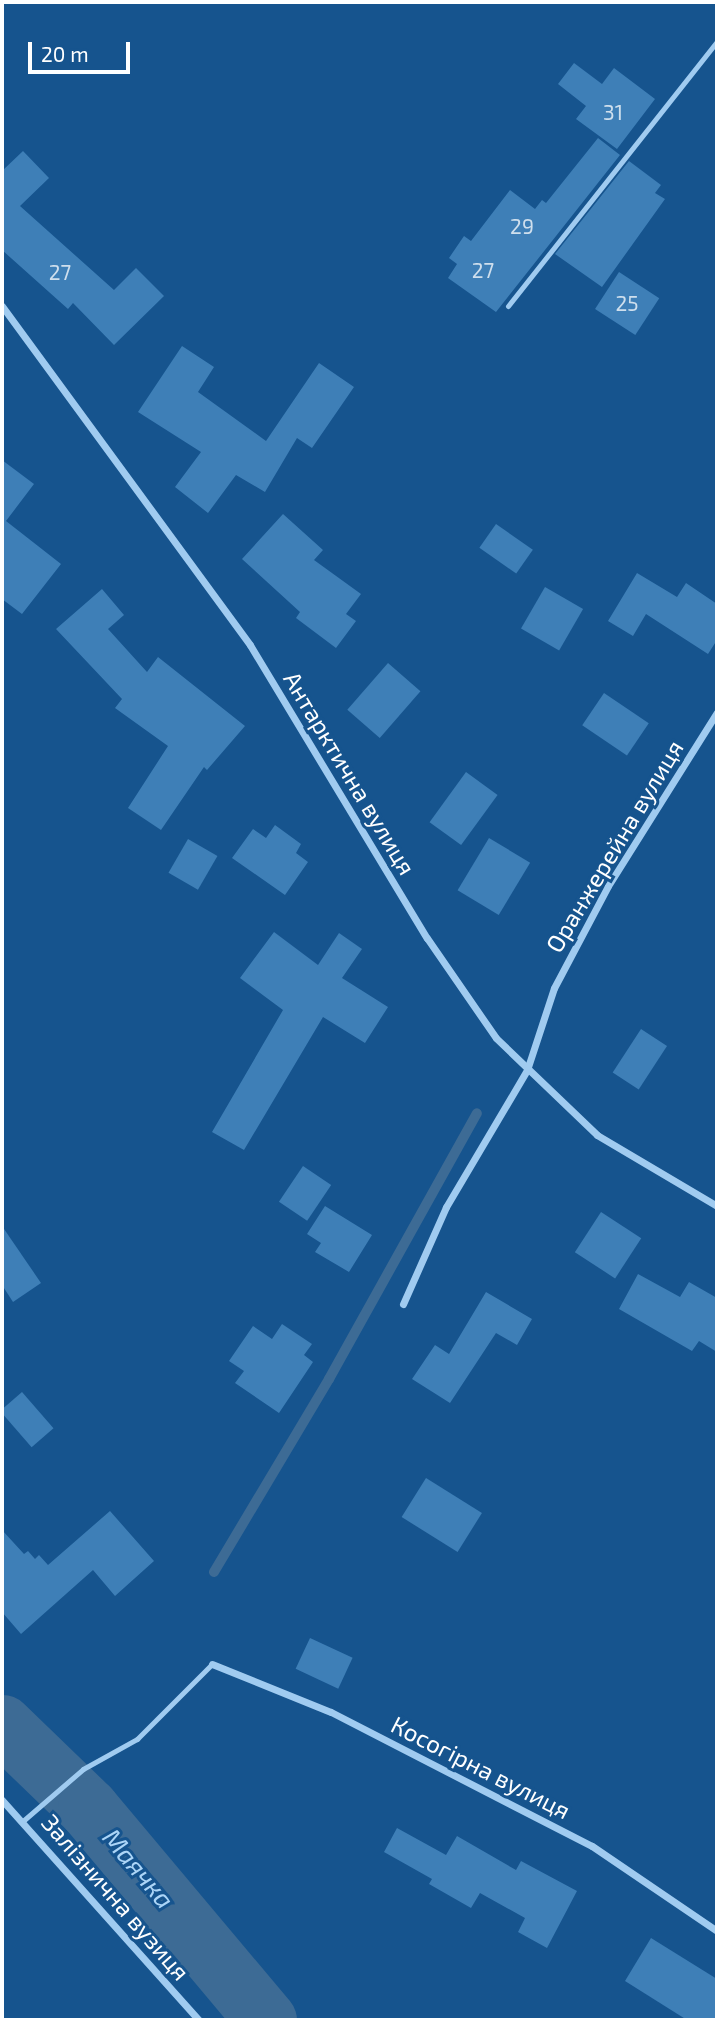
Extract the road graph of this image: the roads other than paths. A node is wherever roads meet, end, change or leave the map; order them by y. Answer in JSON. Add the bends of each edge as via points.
{"nodes":[{"id":1,"x":717,"y":41,"type":"edge"},
{"id":2,"x":2,"y":306,"type":"edge"},
{"id":3,"x":508,"y":306,"type":"dead end"},
{"id":4,"x":717,"y":712,"type":"edge"},
{"id":5,"x":527,"y":1070,"type":"junction"},
{"id":6,"x":717,"y":1206,"type":"edge"},
{"id":7,"x":403,"y":1304,"type":"dead end"},
{"id":8,"x":212,"y":1664,"type":"joint"},
{"id":9,"x":2,"y":1800,"type":"edge"},
{"id":10,"x":24,"y":1821,"type":"junction"},
{"id":11,"x":717,"y":1931,"type":"edge"},
{"id":12,"x":200,"y":2020,"type":"edge"}],
"edges":[{"from":1,"to":3,"type":"lane"},
{"from":2,"to":5,"type":"street","name":"Антарктична вулиця","via":[[250,645],[427,938],[496,1038]]},
{"from":4,"to":5,"type":"street","name":"Оранжерейна вулиця","via":[[608,886],[554,988]]},
{"from":5,"to":6,"type":"street","name":"Антарктична вулиця","via":[[597,1135]]},
{"from":5,"to":7,"type":"street","name":"Оранжерейна вулиця","via":[[446,1206]]},
{"from":8,"to":10,"type":"lane","via":[[137,1739],[83,1769]]},
{"from":8,"to":11,"type":"street","name":"Косогірна вулиця","via":[[331,1712],[592,1846]]},
{"from":9,"to":10,"type":"street","name":"Залізнична вузиця"},
{"from":10,"to":12,"type":"street","name":"Залізнична вузиця"}]}
